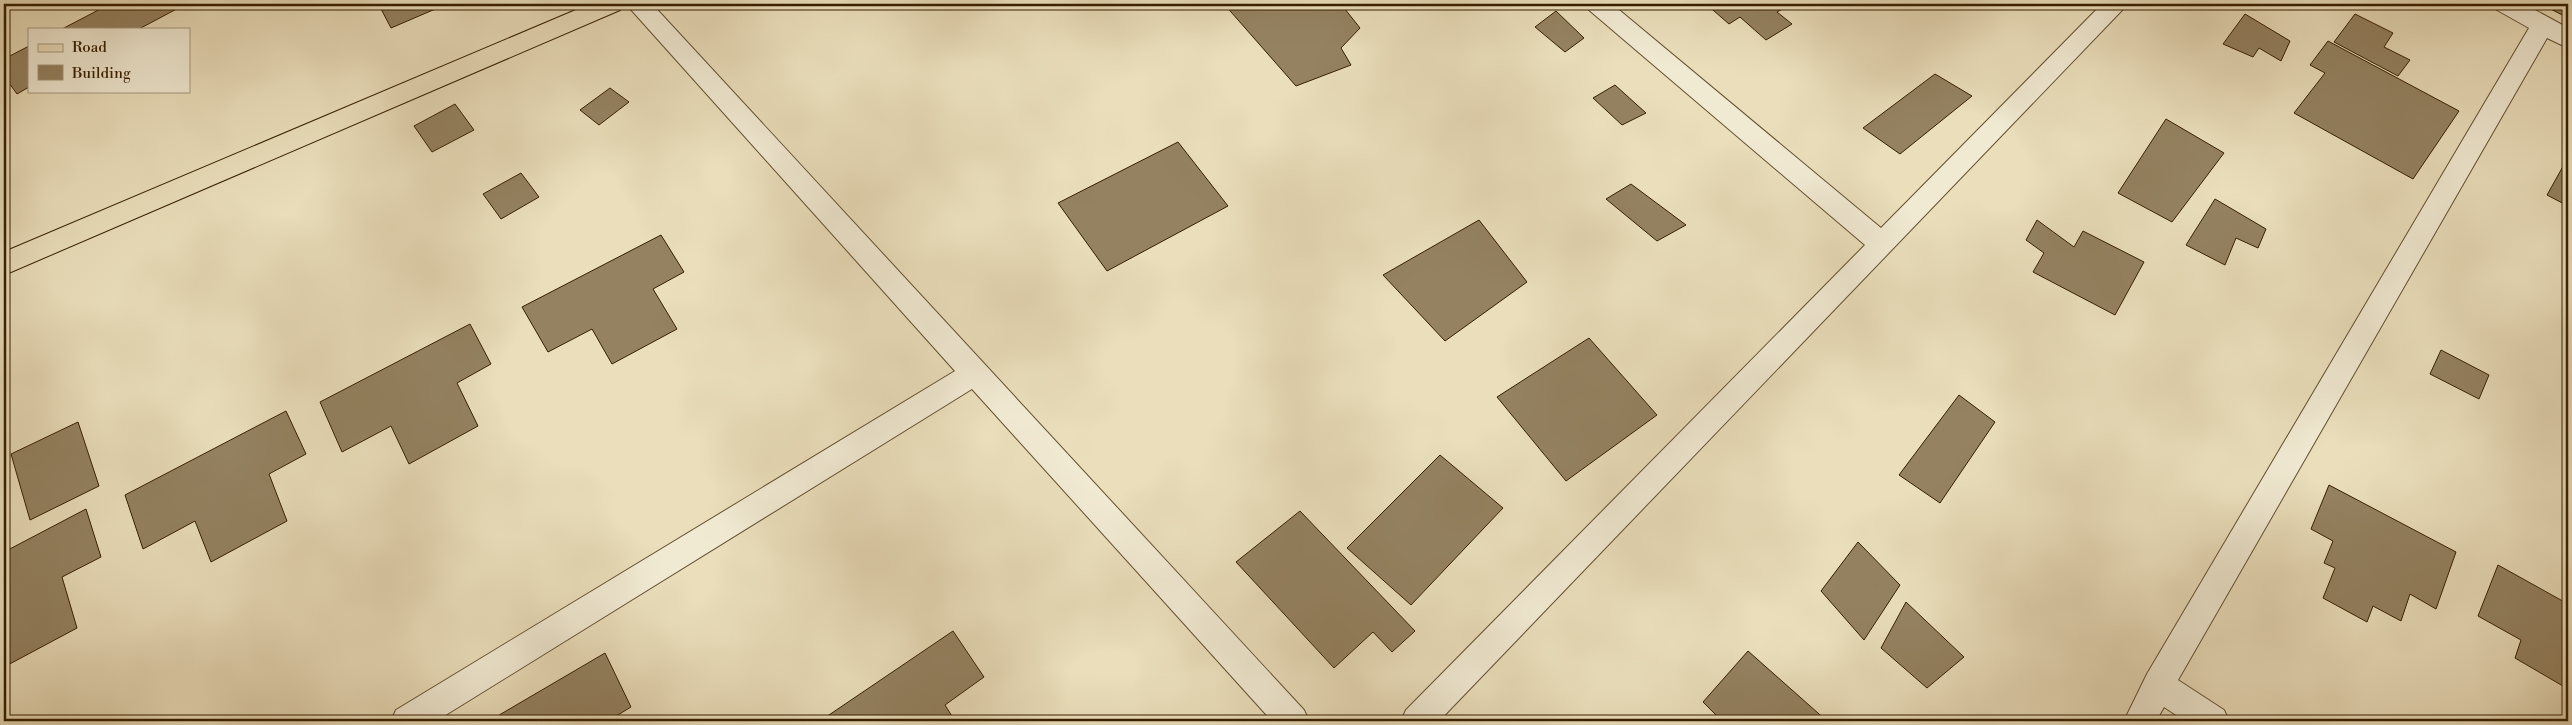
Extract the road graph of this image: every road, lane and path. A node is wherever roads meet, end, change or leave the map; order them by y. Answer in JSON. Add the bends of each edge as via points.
{"nodes":[{"id":1,"x":612,"y":4,"type":"edge"},
{"id":2,"x":638,"y":4,"type":"edge"},
{"id":3,"x":1597,"y":4,"type":"edge"},
{"id":4,"x":2116,"y":4,"type":"edge"},
{"id":5,"x":2505,"y":4,"type":"edge"},
{"id":6,"x":2542,"y":26,"type":"junction"},
{"id":7,"x":2568,"y":39,"type":"edge"},
{"id":8,"x":1882,"y":244,"type":"junction"},
{"id":9,"x":4,"y":264,"type":"edge"},
{"id":10,"x":975,"y":373,"type":"junction"},
{"id":11,"x":2158,"y":684,"type":"junction"},
{"id":12,"x":408,"y":721,"type":"edge"},
{"id":13,"x":1293,"y":721,"type":"edge"},
{"id":14,"x":1417,"y":721,"type":"edge"},
{"id":15,"x":2140,"y":721,"type":"edge"},
{"id":16,"x":2213,"y":721,"type":"edge"}],
"edges":[{"from":1,"to":9,"type":"main road"},
{"from":2,"to":10,"type":"street"},
{"from":3,"to":8,"type":"street"},
{"from":4,"to":8,"type":"street"},
{"from":5,"to":6,"type":"street"},
{"from":6,"to":7,"type":"street"},
{"from":6,"to":11,"type":"street"},
{"from":8,"to":14,"type":"street"},
{"from":10,"to":12,"type":"street"},
{"from":10,"to":13,"type":"street"},
{"from":11,"to":15,"type":"street"},
{"from":11,"to":16,"type":"street"}]}
